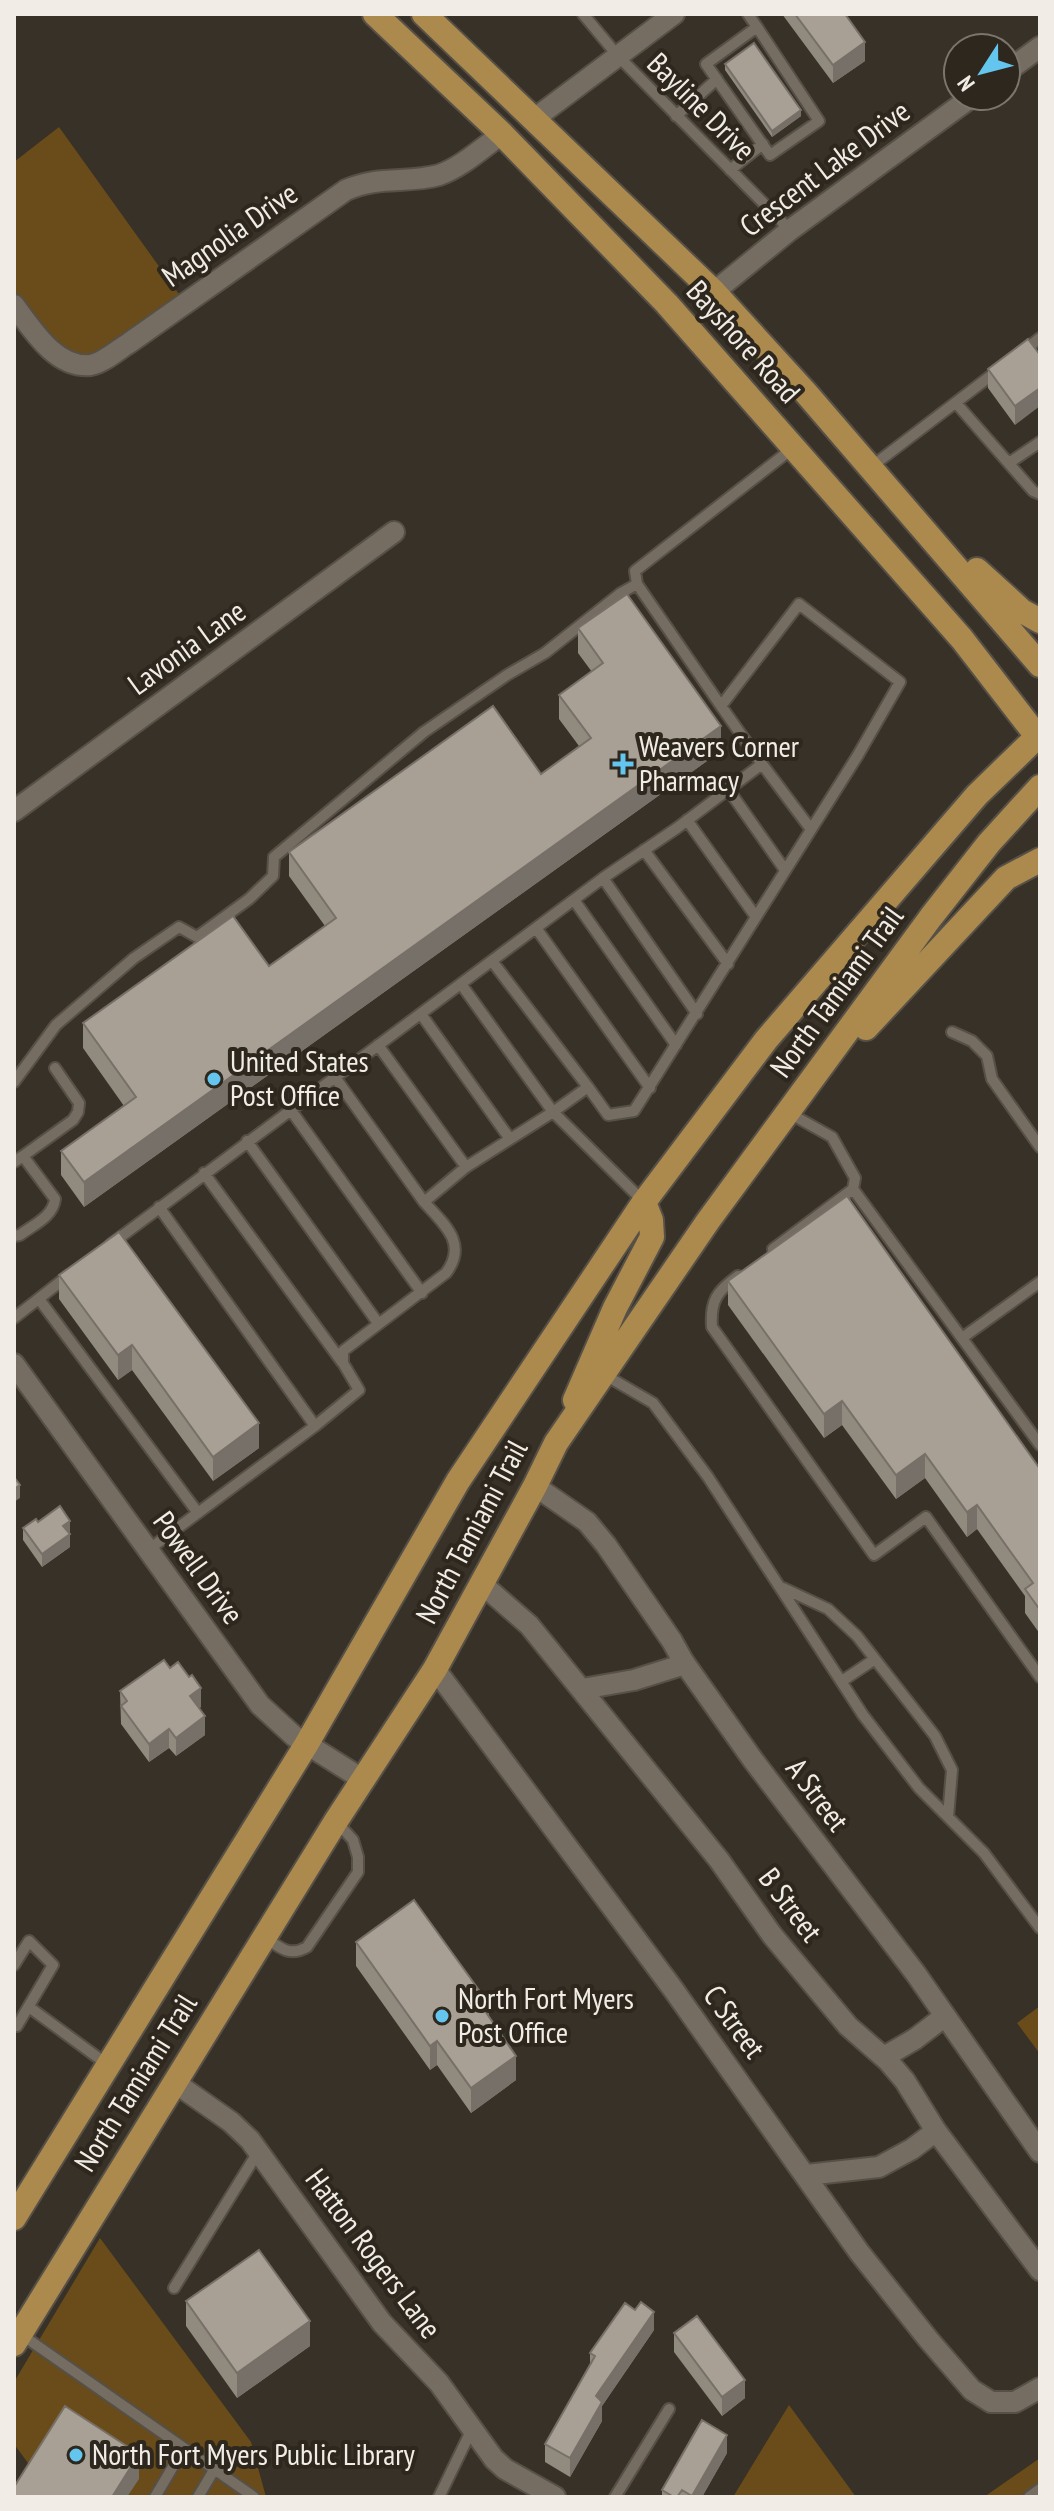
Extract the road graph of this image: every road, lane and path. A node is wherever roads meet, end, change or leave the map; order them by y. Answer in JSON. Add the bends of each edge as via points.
{"nodes":[{"id":1,"x":375,"y":14,"type":"edge"},
{"id":2,"x":424,"y":14,"type":"edge"},
{"id":3,"x":583,"y":14,"type":"edge"},
{"id":4,"x":674,"y":14,"type":"edge"},
{"id":5,"x":748,"y":14,"type":"edge"},
{"id":6,"x":757,"y":27,"type":"junction"},
{"id":7,"x":1040,"y":47,"type":"edge"},
{"id":8,"x":618,"y":56,"type":"junction"},
{"id":9,"x":1022,"y":60,"type":"edge"},
{"id":10,"x":717,"y":79,"type":"junction"},
{"id":11,"x":951,"y":112,"type":"edge"},
{"id":12,"x":676,"y":116,"type":"junction"},
{"id":13,"x":534,"y":119,"type":"junction"},
{"id":14,"x":502,"y":134,"type":"junction"},
{"id":15,"x":763,"y":144,"type":"junction"},
{"id":16,"x":730,"y":170,"type":"junction"},
{"id":17,"x":790,"y":230,"type":"junction"},
{"id":18,"x":714,"y":292,"type":"junction"},
{"id":19,"x":14,"y":305,"type":"edge"},
{"id":20,"x":1040,"y":338,"type":"edge"},
{"id":21,"x":1015,"y":357,"type":"edge"},
{"id":22,"x":1003,"y":366,"type":"edge"},
{"id":23,"x":956,"y":403,"type":"junction"},
{"id":24,"x":1040,"y":442,"type":"edge"},
{"id":25,"x":794,"y":447,"type":"junction"},
{"id":26,"x":1009,"y":463,"type":"junction"},
{"id":27,"x":871,"y":467,"type":"junction"},
{"id":28,"x":1040,"y":494,"type":"edge"},
{"id":29,"x":905,"y":506,"type":"junction"},
{"id":30,"x":394,"y":532,"type":"dead end"},
{"id":31,"x":637,"y":584,"type":"junction"},
{"id":32,"x":1040,"y":621,"type":"edge"},
{"id":33,"x":1040,"y":665,"type":"edge"},
{"id":34,"x":721,"y":706,"type":"junction"},
{"id":35,"x":1039,"y":737,"type":"edge"},
{"id":36,"x":762,"y":764,"type":"junction"},
{"id":37,"x":1040,"y":787,"type":"edge"},
{"id":38,"x":728,"y":789,"type":"junction"},
{"id":39,"x":14,"y":811,"type":"edge"},
{"id":40,"x":687,"y":820,"type":"junction"},
{"id":41,"x":810,"y":828,"type":"junction"},
{"id":42,"x":644,"y":850,"type":"junction"},
{"id":43,"x":1040,"y":860,"type":"edge"},
{"id":44,"x":785,"y":870,"type":"junction"},
{"id":45,"x":603,"y":878,"type":"junction"},
{"id":46,"x":574,"y":900,"type":"junction"},
{"id":47,"x":756,"y":917,"type":"junction"},
{"id":48,"x":536,"y":928,"type":"junction"},
{"id":49,"x":492,"y":961,"type":"junction"},
{"id":50,"x":728,"y":964,"type":"junction"},
{"id":51,"x":461,"y":984,"type":"junction"},
{"id":52,"x":421,"y":1014,"type":"junction"},
{"id":53,"x":697,"y":1014,"type":"junction"},
{"id":54,"x":952,"y":1032,"type":"dead end"},
{"id":55,"x":378,"y":1045,"type":"junction"},
{"id":56,"x":676,"y":1045,"type":"junction"},
{"id":57,"x":55,"y":1068,"type":"dead end"},
{"id":58,"x":334,"y":1076,"type":"junction"},
{"id":59,"x":14,"y":1082,"type":"edge"},
{"id":60,"x":588,"y":1087,"type":"junction"},
{"id":61,"x":650,"y":1088,"type":"junction"},
{"id":62,"x":290,"y":1109,"type":"junction"},
{"id":63,"x":553,"y":1112,"type":"junction"},
{"id":64,"x":788,"y":1112,"type":"junction"},
{"id":65,"x":510,"y":1139,"type":"junction"},
{"id":66,"x":247,"y":1141,"type":"junction"},
{"id":67,"x":1040,"y":1147,"type":"edge"},
{"id":68,"x":18,"y":1159,"type":"edge"},
{"id":69,"x":466,"y":1167,"type":"junction"},
{"id":70,"x":204,"y":1173,"type":"junction"},
{"id":71,"x":853,"y":1189,"type":"junction"},
{"id":72,"x":424,"y":1202,"type":"junction"},
{"id":73,"x":644,"y":1202,"type":"junction"},
{"id":74,"x":159,"y":1207,"type":"junction"},
{"id":75,"x":14,"y":1236,"type":"edge"},
{"id":76,"x":101,"y":1251,"type":"edge"},
{"id":77,"x":768,"y":1253,"type":"edge"},
{"id":78,"x":79,"y":1268,"type":"edge"},
{"id":79,"x":744,"y":1271,"type":"edge"},
{"id":80,"x":1040,"y":1282,"type":"edge"},
{"id":81,"x":422,"y":1293,"type":"junction"},
{"id":82,"x":39,"y":1299,"type":"junction"},
{"id":83,"x":14,"y":1318,"type":"edge"},
{"id":84,"x":378,"y":1323,"type":"junction"},
{"id":85,"x":962,"y":1338,"type":"junction"},
{"id":86,"x":343,"y":1363,"type":"junction"},
{"id":87,"x":14,"y":1365,"type":"edge"},
{"id":88,"x":605,"y":1375,"type":"junction"},
{"id":89,"x":315,"y":1426,"type":"junction"},
{"id":90,"x":556,"y":1443,"type":"junction"},
{"id":91,"x":1040,"y":1445,"type":"edge"},
{"id":92,"x":535,"y":1486,"type":"junction"},
{"id":93,"x":198,"y":1513,"type":"junction"},
{"id":94,"x":148,"y":1550,"type":"junction"},
{"id":95,"x":482,"y":1584,"type":"junction"},
{"id":96,"x":782,"y":1588,"type":"junction"},
{"id":97,"x":875,"y":1659,"type":"junction"},
{"id":98,"x":685,"y":1664,"type":"junction"},
{"id":99,"x":435,"y":1669,"type":"junction"},
{"id":100,"x":1040,"y":1677,"type":"edge"},
{"id":101,"x":842,"y":1681,"type":"junction"},
{"id":102,"x":582,"y":1689,"type":"junction"},
{"id":103,"x":306,"y":1745,"type":"junction"},
{"id":104,"x":362,"y":1779,"type":"junction"},
{"id":105,"x":948,"y":1817,"type":"junction"},
{"id":106,"x":336,"y":1821,"type":"junction"},
{"id":107,"x":1040,"y":1928,"type":"edge"},
{"id":108,"x":264,"y":1937,"type":"junction"},
{"id":109,"x":14,"y":1965,"type":"edge"},
{"id":110,"x":29,"y":2007,"type":"junction"},
{"id":111,"x":945,"y":2016,"type":"junction"},
{"id":112,"x":14,"y":2023,"type":"edge"},
{"id":113,"x":884,"y":2057,"type":"junction"},
{"id":114,"x":108,"y":2065,"type":"junction"},
{"id":115,"x":174,"y":2082,"type":"junction"},
{"id":116,"x":936,"y":2131,"type":"junction"},
{"id":117,"x":258,"y":2152,"type":"junction"},
{"id":118,"x":1040,"y":2152,"type":"edge"},
{"id":119,"x":806,"y":2175,"type":"junction"},
{"id":120,"x":14,"y":2218,"type":"edge"},
{"id":121,"x":1040,"y":2270,"type":"edge"},
{"id":122,"x":174,"y":2288,"type":"dead end"},
{"id":123,"x":17,"y":2339,"type":"edge"},
{"id":124,"x":1040,"y":2388,"type":"edge"},
{"id":125,"x":669,"y":2409,"type":"dead end"},
{"id":126,"x":472,"y":2429,"type":"junction"},
{"id":127,"x":184,"y":2448,"type":"junction"},
{"id":128,"x":214,"y":2470,"type":"junction"},
{"id":129,"x":1040,"y":2489,"type":"edge"},
{"id":130,"x":252,"y":2496,"type":"edge"},
{"id":131,"x":155,"y":2497,"type":"edge"},
{"id":132,"x":198,"y":2497,"type":"edge"},
{"id":133,"x":439,"y":2497,"type":"edge"},
{"id":134,"x":555,"y":2497,"type":"edge"},
{"id":135,"x":615,"y":2497,"type":"edge"},
{"id":136,"x":1029,"y":2497,"type":"edge"}],
"edges":[{"from":1,"to":14,"type":"main road","name":"Bayshore Road"},
{"from":2,"to":13,"type":"main road","name":"Bayshore Road"},
{"from":3,"to":8,"type":"lane","name":"Bayline Drive"},
{"from":4,"to":8,"type":"street"},
{"from":5,"to":6,"type":"lane"},
{"from":6,"to":10,"type":"lane","via":[[706,64]]},
{"from":6,"to":15,"type":"lane","via":[[819,121],[770,155]]},
{"from":7,"to":9,"type":"street"},
{"from":8,"to":12,"type":"lane","name":"Bayline Drive"},
{"from":8,"to":13,"type":"street"},
{"from":10,"to":12,"type":"lane"},
{"from":10,"to":15,"type":"lane"},
{"from":11,"to":17,"type":"street","name":"Crescent Lake Drive"},
{"from":12,"to":16,"type":"lane","name":"Bayline Drive"},
{"from":13,"to":18,"type":"main road","name":"Bayshore Road"},
{"from":14,"to":19,"type":"street","name":"Magnolia Drive","via":[[437,175],[366,181],[346,190],[93,365],[69,363],[50,349]]},
{"from":14,"to":25,"type":"main road","name":"Bayshore Road","via":[[667,304]]},
{"from":15,"to":16,"type":"lane"},
{"from":16,"to":17,"type":"lane","name":"Bayline Drive"},
{"from":17,"to":18,"type":"street","name":"Crescent Lake Drive"},
{"from":18,"to":27,"type":"main road","name":"Bayshore Road"},
{"from":20,"to":21,"type":"lane"},
{"from":22,"to":23,"type":"lane"},
{"from":23,"to":26,"type":"lane"},
{"from":23,"to":27,"type":"lane"},
{"from":24,"to":26,"type":"lane"},
{"from":25,"to":31,"type":"lane","via":[[635,571]]},
{"from":25,"to":35,"type":"main road","name":"Bayshore Road","via":[[962,639]]},
{"from":26,"to":28,"type":"lane"},
{"from":27,"to":29,"type":"main road","name":"Bayshore Road"},
{"from":29,"to":32,"type":"main road","via":[[1022,611]]},
{"from":29,"to":33,"type":"main road","name":"Bayshore Road"},
{"from":30,"to":39,"type":"street","name":"Lavonia Lane"},
{"from":31,"to":34,"type":"lane"},
{"from":31,"to":59,"type":"lane","via":[[545,653],[424,732],[274,857],[273,876],[249,899],[197,937],[179,927],[134,958],[56,1025]]},
{"from":34,"to":36,"type":"lane"},
{"from":34,"to":41,"type":"lane","via":[[799,604],[900,682]]},
{"from":35,"to":73,"type":"main road","name":"North Tamiami Trail","via":[[977,795],[766,1040]]},
{"from":36,"to":38,"type":"lane"},
{"from":36,"to":41,"type":"lane"},
{"from":37,"to":64,"type":"main road","name":"North Tamiami Trail","via":[[931,917]]},
{"from":38,"to":40,"type":"lane"},
{"from":38,"to":44,"type":"lane"},
{"from":40,"to":42,"type":"lane"},
{"from":40,"to":47,"type":"lane"},
{"from":41,"to":44,"type":"lane"},
{"from":42,"to":45,"type":"lane"},
{"from":42,"to":50,"type":"lane"},
{"from":43,"to":64,"type":"main road","via":[[1006,878]]},
{"from":44,"to":47,"type":"lane"},
{"from":45,"to":46,"type":"lane"},
{"from":45,"to":53,"type":"lane"},
{"from":46,"to":48,"type":"lane"},
{"from":46,"to":56,"type":"lane"},
{"from":47,"to":50,"type":"lane"},
{"from":48,"to":49,"type":"lane"},
{"from":48,"to":61,"type":"lane"},
{"from":49,"to":51,"type":"lane"},
{"from":49,"to":60,"type":"lane"},
{"from":50,"to":53,"type":"lane"},
{"from":51,"to":52,"type":"lane"},
{"from":51,"to":63,"type":"lane"},
{"from":52,"to":55,"type":"lane"},
{"from":52,"to":65,"type":"lane"},
{"from":53,"to":56,"type":"lane"},
{"from":54,"to":67,"type":"lane","via":[[987,1056],[992,1079]]},
{"from":55,"to":58,"type":"lane"},
{"from":55,"to":69,"type":"lane"},
{"from":56,"to":61,"type":"lane"},
{"from":57,"to":68,"type":"lane","via":[[79,1103],[78,1112]]},
{"from":58,"to":62,"type":"lane"},
{"from":58,"to":72,"type":"lane"},
{"from":60,"to":61,"type":"lane","via":[[608,1115],[634,1111]]},
{"from":60,"to":63,"type":"lane"},
{"from":62,"to":66,"type":"lane"},
{"from":62,"to":81,"type":"lane"},
{"from":63,"to":65,"type":"lane"},
{"from":63,"to":73,"type":"lane"},
{"from":64,"to":71,"type":"lane","via":[[832,1137],[855,1178]]},
{"from":64,"to":88,"type":"main road","name":"North Tamiami Trail"},
{"from":65,"to":69,"type":"lane"},
{"from":66,"to":70,"type":"lane"},
{"from":66,"to":84,"type":"lane"},
{"from":68,"to":75,"type":"lane","via":[[55,1199],[49,1214]]},
{"from":69,"to":72,"type":"lane"},
{"from":70,"to":74,"type":"lane"},
{"from":70,"to":86,"type":"lane"},
{"from":71,"to":77,"type":"lane"},
{"from":71,"to":85,"type":"lane"},
{"from":72,"to":81,"type":"lane","via":[[456,1245],[456,1260]]},
{"from":73,"to":90,"type":"main road","via":[[652,1237]]},
{"from":73,"to":103,"type":"main road","name":"North Tamiami Trail","via":[[458,1481]]},
{"from":74,"to":76,"type":"lane"},
{"from":74,"to":89,"type":"lane"},
{"from":78,"to":82,"type":"lane"},
{"from":79,"to":100,"type":"lane","via":[[720,1289],[711,1312],[712,1327],[874,1555],[926,1517]]},
{"from":80,"to":85,"type":"lane"},
{"from":81,"to":84,"type":"lane"},
{"from":82,"to":83,"type":"lane"},
{"from":82,"to":93,"type":"lane"},
{"from":84,"to":86,"type":"lane","via":[[343,1351]]},
{"from":85,"to":91,"type":"lane"},
{"from":86,"to":89,"type":"lane","via":[[359,1390]]},
{"from":87,"to":94,"type":"street","name":"Powell Drive"},
{"from":88,"to":90,"type":"main road","name":"North Tamiami Trail"},
{"from":88,"to":96,"type":"lane","via":[[653,1403]]},
{"from":89,"to":93,"type":"lane"},
{"from":90,"to":92,"type":"main road","name":"North Tamiami Trail"},
{"from":92,"to":95,"type":"main road","name":"North Tamiami Trail"},
{"from":92,"to":98,"type":"street","name":"A Street","via":[[587,1522]]},
{"from":93,"to":94,"type":"lane"},
{"from":94,"to":103,"type":"street","name":"Powell Drive","via":[[260,1705]]},
{"from":95,"to":99,"type":"main road","name":"North Tamiami Trail"},
{"from":95,"to":102,"type":"street","name":"B Street","via":[[529,1625]]},
{"from":96,"to":97,"type":"lane","via":[[828,1609]]},
{"from":96,"to":101,"type":"lane"},
{"from":97,"to":101,"type":"lane"},
{"from":97,"to":105,"type":"lane","via":[[935,1736],[952,1770]]},
{"from":98,"to":102,"type":"street"},
{"from":98,"to":111,"type":"street","name":"A Street"},
{"from":99,"to":104,"type":"main road","name":"North Tamiami Trail"},
{"from":99,"to":119,"type":"street","name":"C Street"},
{"from":101,"to":105,"type":"lane","via":[[919,1788]]},
{"from":102,"to":113,"type":"street","name":"B Street","via":[[772,1935],[848,2026]]},
{"from":103,"to":104,"type":"street","name":"Powell Drive"},
{"from":103,"to":114,"type":"main road","name":"North Tamiami Trail"},
{"from":104,"to":106,"type":"main road","name":"North Tamiami Trail"},
{"from":105,"to":107,"type":"lane","via":[[984,1853]]},
{"from":106,"to":108,"type":"main road","name":"North Tamiami Trail"},
{"from":106,"to":108,"type":"lane","via":[[353,1840],[358,1872],[307,1947],[284,1951]]},
{"from":108,"to":115,"type":"main road","name":"North Tamiami Trail"},
{"from":109,"to":110,"type":"lane","via":[[29,1941],[53,1965]]},
{"from":110,"to":112,"type":"lane","via":[[17,2026]]},
{"from":110,"to":114,"type":"lane"},
{"from":111,"to":113,"type":"street"},
{"from":111,"to":118,"type":"street","name":"A Street"},
{"from":113,"to":116,"type":"street","name":"B Street"},
{"from":114,"to":120,"type":"main road","name":"North Tamiami Trail"},
{"from":115,"to":117,"type":"street","name":"Hatton Rogers Lane","via":[[231,2122]]},
{"from":115,"to":123,"type":"main road","name":"North Tamiami Trail"},
{"from":116,"to":119,"type":"street","via":[[879,2167]]},
{"from":116,"to":121,"type":"street","name":"B Street"},
{"from":117,"to":122,"type":"lane"},
{"from":117,"to":126,"type":"street","name":"Hatton Rogers Lane","via":[[382,2323],[439,2383]]},
{"from":119,"to":124,"type":"street","name":"C Street","via":[[859,2252],[972,2390],[991,2402],[1015,2402]]},
{"from":123,"to":127,"type":"lane"},
{"from":125,"to":135,"type":"lane"},
{"from":126,"to":133,"type":"lane"},
{"from":126,"to":134,"type":"street","name":"Hatton Rogers Lane","via":[[505,2469]]},
{"from":127,"to":128,"type":"lane"},
{"from":127,"to":131,"type":"lane"},
{"from":128,"to":130,"type":"lane"},
{"from":128,"to":132,"type":"lane"},
{"from":129,"to":136,"type":"lane"}]}
